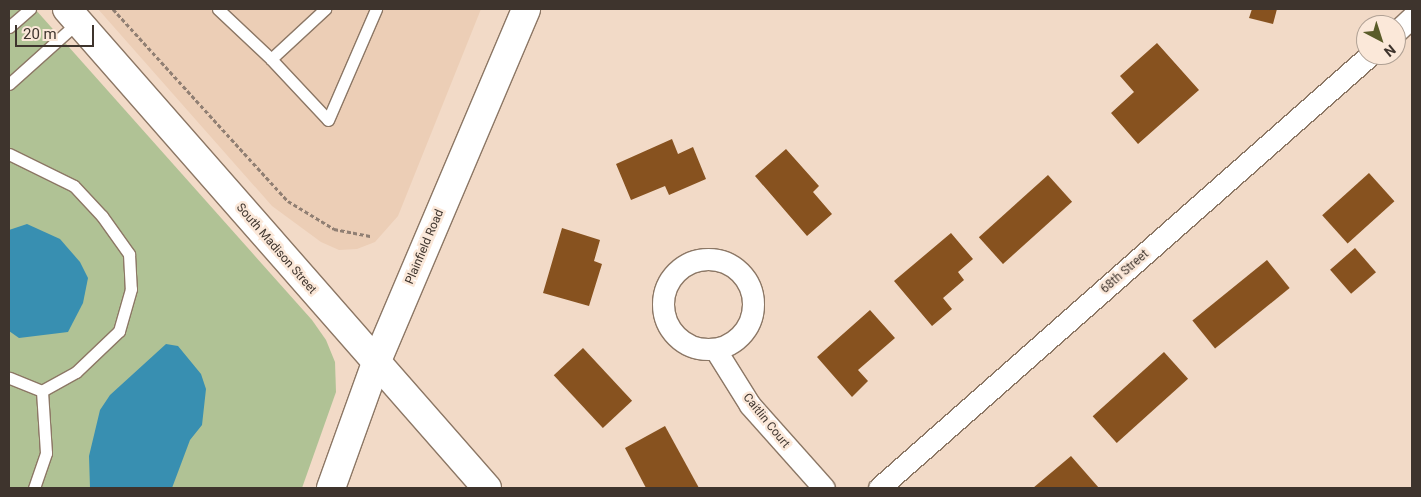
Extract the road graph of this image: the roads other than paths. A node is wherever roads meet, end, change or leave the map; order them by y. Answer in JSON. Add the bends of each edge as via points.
{"nodes":[{"id":1,"x":30,"y":9,"type":"edge"},
{"id":2,"x":218,"y":9,"type":"edge"},
{"id":3,"x":325,"y":9,"type":"edge"},
{"id":4,"x":376,"y":9,"type":"edge"},
{"id":5,"x":526,"y":9,"type":"edge"},
{"id":6,"x":73,"y":15,"type":"edge"},
{"id":7,"x":9,"y":27,"type":"edge"},
{"id":8,"x":271,"y":59,"type":"junction"},
{"id":9,"x":1359,"y":65,"type":"edge"},
{"id":10,"x":9,"y":84,"type":"edge"},
{"id":11,"x":9,"y":154,"type":"edge"},
{"id":12,"x":715,"y":349,"type":"junction"},
{"id":13,"x":376,"y":363,"type":"junction"},
{"id":14,"x":9,"y":378,"type":"edge"},
{"id":15,"x":42,"y":391,"type":"junction"},
{"id":16,"x":34,"y":488,"type":"edge"},
{"id":17,"x":331,"y":488,"type":"edge"},
{"id":18,"x":487,"y":488,"type":"edge"},
{"id":19,"x":824,"y":488,"type":"edge"},
{"id":20,"x":879,"y":488,"type":"edge"}],
"edges":[{"from":1,"to":7,"type":"lane"},
{"from":2,"to":8,"type":"lane"},
{"from":3,"to":8,"type":"lane"},
{"from":4,"to":8,"type":"lane","via":[[328,120]]},
{"from":5,"to":13,"type":"street","name":"Plainfield Road"},
{"from":6,"to":10,"type":"lane"},
{"from":6,"to":13,"type":"street","name":"South Madison Street"},
{"from":9,"to":20,"type":"street","name":"68th Street"},
{"from":11,"to":15,"type":"lane","via":[[74,186],[102,216],[129,254],[131,289],[119,331],[76,372]]},
{"from":12,"to":12,"type":"street","via":[[740,336],[752,311],[752,296],[743,278],[728,264],[700,260],[685,265],[673,275],[663,304],[673,333],[693,346]]},
{"from":12,"to":19,"type":"street","name":"Caitlin Court","via":[[750,405]]},
{"from":13,"to":17,"type":"street","name":"Plainfield Road"},
{"from":13,"to":18,"type":"street","name":"South Madison Street"},
{"from":14,"to":15,"type":"lane"},
{"from":15,"to":16,"type":"lane","via":[[46,453]]}]}
